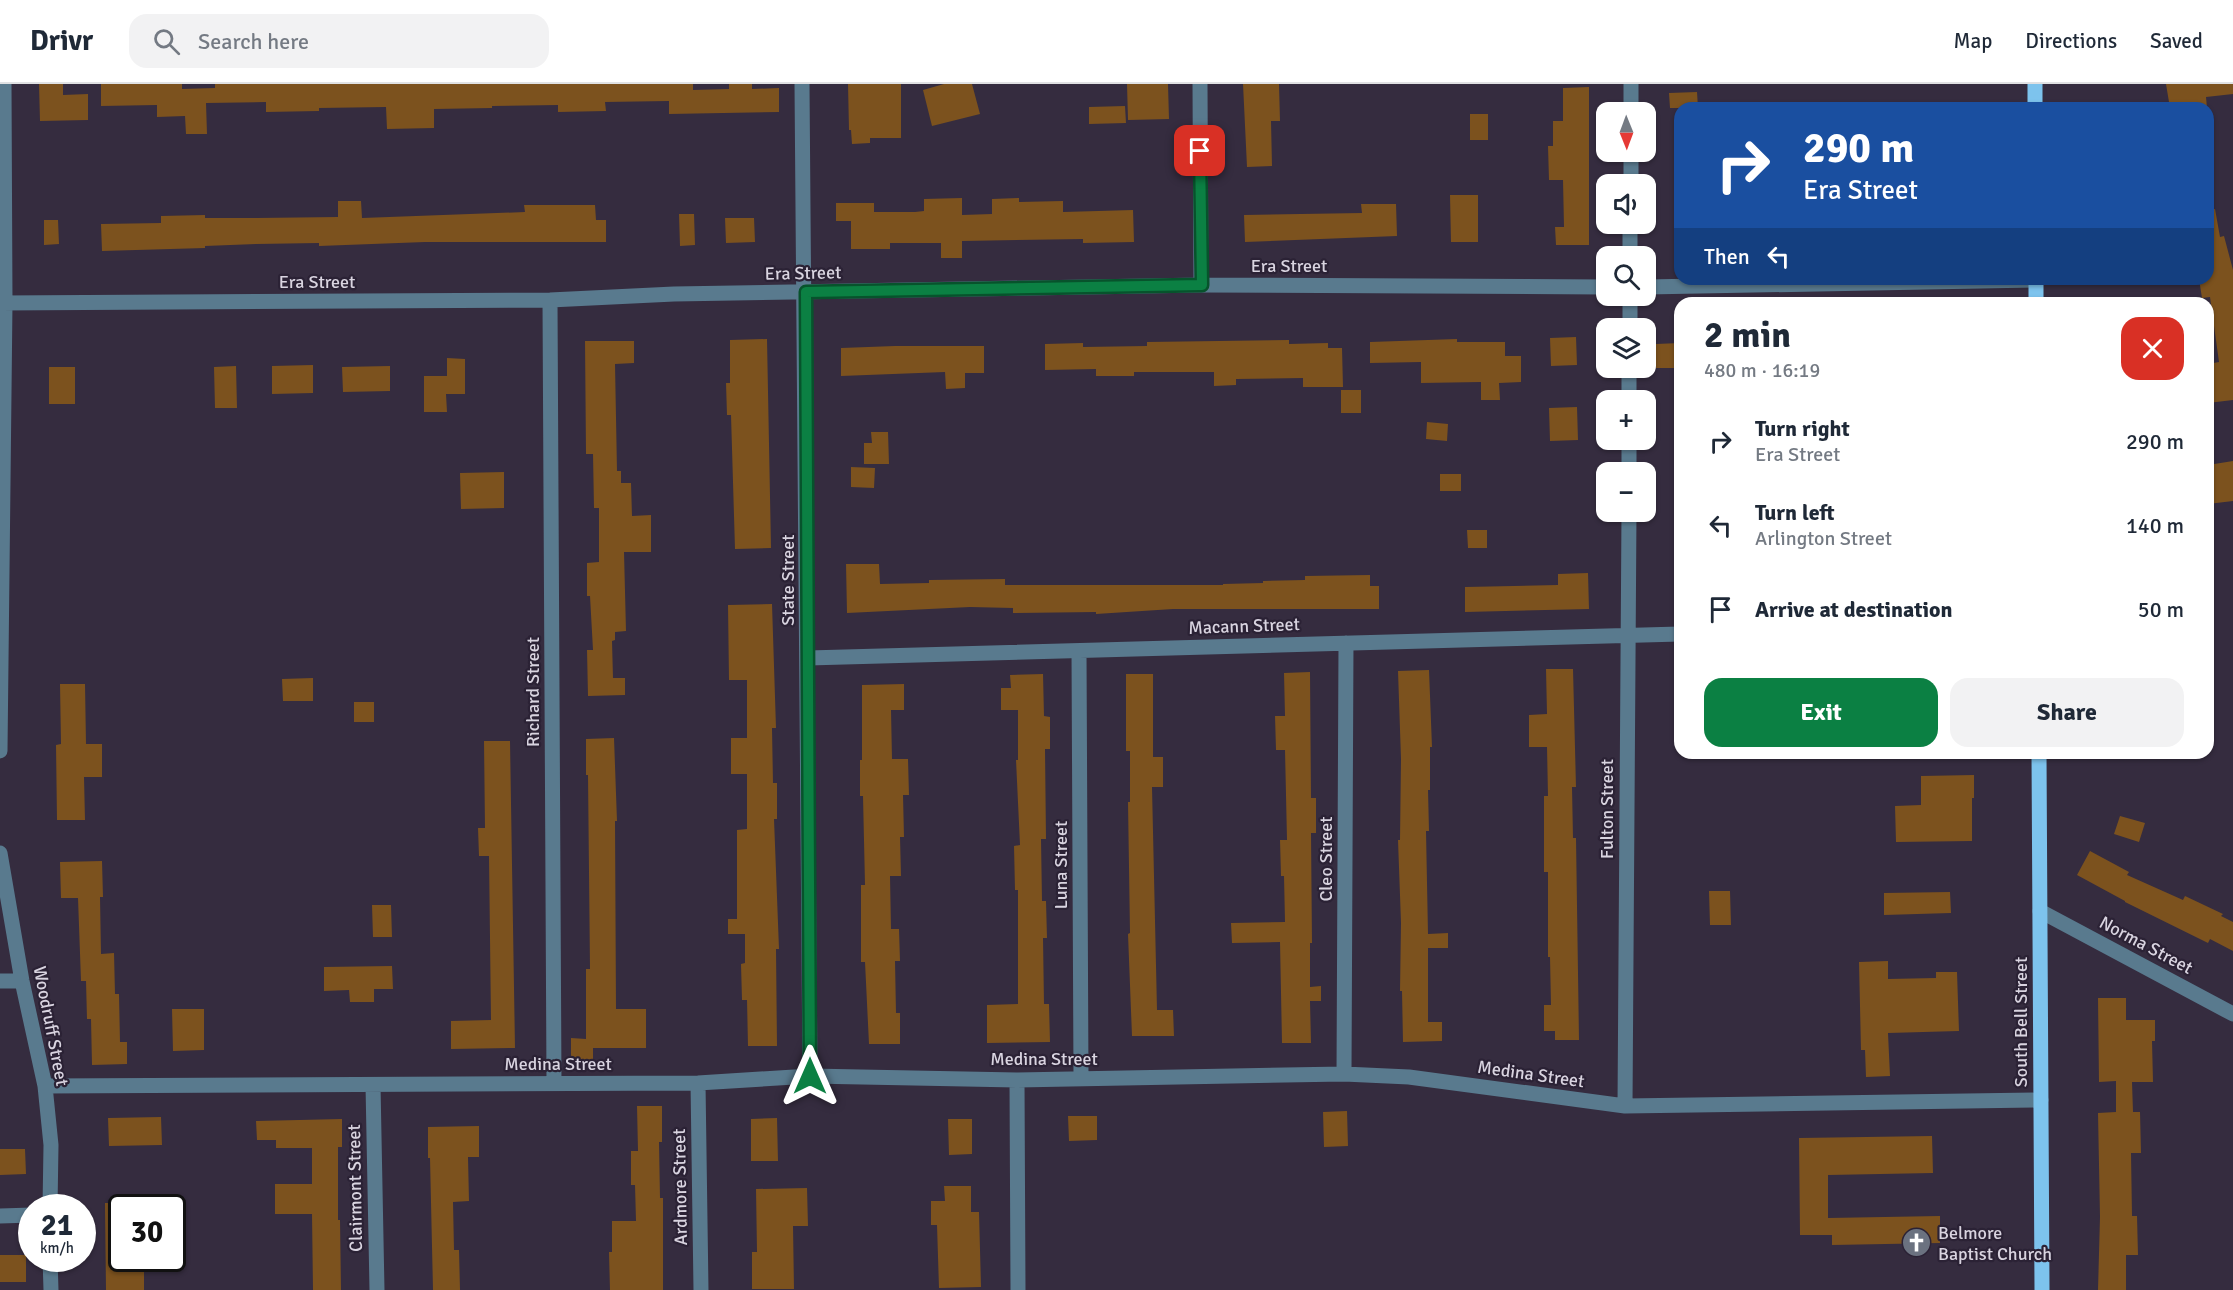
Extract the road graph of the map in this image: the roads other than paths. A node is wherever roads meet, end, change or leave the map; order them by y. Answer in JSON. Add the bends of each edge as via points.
{"nodes":[{"id":1,"x":4,"y":84,"type":"edge"},
{"id":2,"x":802,"y":84,"type":"edge"},
{"id":3,"x":1200,"y":84,"type":"edge"},
{"id":4,"x":1631,"y":84,"type":"edge"},
{"id":5,"x":2035,"y":84,"type":"edge"},
{"id":6,"x":1631,"y":102,"type":"edge"},
{"id":7,"x":2036,"y":102,"type":"edge"},
{"id":8,"x":1202,"y":285,"type":"junction"},
{"id":9,"x":1744,"y":285,"type":"edge"},
{"id":10,"x":1596,"y":287,"type":"edge"},
{"id":11,"x":1656,"y":287,"type":"edge"},
{"id":12,"x":806,"y":292,"type":"junction"},
{"id":13,"x":550,"y":300,"type":"junction"},
{"id":14,"x":2,"y":303,"type":"edge"},
{"id":15,"x":1629,"y":522,"type":"edge"},
{"id":16,"x":1674,"y":634,"type":"edge"},
{"id":17,"x":1628,"y":635,"type":"junction"},
{"id":18,"x":1346,"y":643,"type":"junction"},
{"id":19,"x":1079,"y":651,"type":"junction"},
{"id":20,"x":808,"y":658,"type":"junction"},
{"id":21,"x":0,"y":751,"type":"edge"},
{"id":22,"x":2039,"y":759,"type":"edge"},
{"id":23,"x":0,"y":853,"type":"edge"},
{"id":24,"x":2040,"y":911,"type":"junction"},
{"id":25,"x":0,"y":981,"type":"edge"},
{"id":26,"x":22,"y":981,"type":"junction"},
{"id":27,"x":2233,"y":1014,"type":"edge"},
{"id":28,"x":1344,"y":1074,"type":"junction"},
{"id":29,"x":810,"y":1076,"type":"junction"},
{"id":30,"x":1081,"y":1078,"type":"junction"},
{"id":31,"x":1017,"y":1080,"type":"junction"},
{"id":32,"x":554,"y":1083,"type":"junction"},
{"id":33,"x":698,"y":1083,"type":"junction"},
{"id":34,"x":373,"y":1085,"type":"junction"},
{"id":35,"x":45,"y":1086,"type":"junction"},
{"id":36,"x":2041,"y":1100,"type":"junction"},
{"id":37,"x":1625,"y":1106,"type":"junction"},
{"id":38,"x":50,"y":1194,"type":"edge"},
{"id":39,"x":18,"y":1215,"type":"edge"},
{"id":40,"x":0,"y":1216,"type":"edge"},
{"id":41,"x":51,"y":1272,"type":"edge"},
{"id":42,"x":51,"y":1290,"type":"edge"},
{"id":43,"x":377,"y":1290,"type":"edge"},
{"id":44,"x":700,"y":1290,"type":"edge"},
{"id":45,"x":1018,"y":1290,"type":"edge"},
{"id":46,"x":2042,"y":1290,"type":"edge"}],
"edges":[{"from":1,"to":14,"type":"street"},
{"from":2,"to":12,"type":"street","name":"State Street"},
{"from":3,"to":8,"type":"street"},
{"from":4,"to":6,"type":"street"},
{"from":5,"to":7,"type":"main road"},
{"from":8,"to":10,"type":"street","name":"Era Street"},
{"from":8,"to":12,"type":"street","name":"Era Street"},
{"from":9,"to":11,"type":"street"},
{"from":12,"to":13,"type":"street","name":"Era Street"},
{"from":12,"to":20,"type":"street","name":"State Street"},
{"from":13,"to":14,"type":"street","name":"Era Street"},
{"from":13,"to":32,"type":"street","name":"Richard Street"},
{"from":14,"to":21,"type":"street"},
{"from":15,"to":17,"type":"street","name":"Fulton Street"},
{"from":16,"to":17,"type":"street","name":"Macann Street"},
{"from":17,"to":18,"type":"street","name":"Macann Street"},
{"from":17,"to":37,"type":"street","name":"Fulton Street"},
{"from":18,"to":19,"type":"street","name":"Macann Street"},
{"from":18,"to":28,"type":"street","name":"Cleo Street"},
{"from":19,"to":20,"type":"street","name":"Macann Street"},
{"from":19,"to":30,"type":"street","name":"Luna Street"},
{"from":20,"to":29,"type":"street","name":"State Street"},
{"from":22,"to":24,"type":"main road","name":"South Bell Street"},
{"from":23,"to":26,"type":"street","name":"Woodruff Street"},
{"from":24,"to":27,"type":"street","name":"Norma Street"},
{"from":24,"to":36,"type":"main road","name":"South Bell Street"},
{"from":25,"to":26,"type":"street"},
{"from":26,"to":35,"type":"street","name":"Woodruff Street"},
{"from":28,"to":30,"type":"street","name":"Medina Street"},
{"from":28,"to":37,"type":"street","name":"Medina Street","via":[[1409,1077]]},
{"from":29,"to":31,"type":"street","name":"Medina Street"},
{"from":29,"to":33,"type":"street","name":"Medina Street"},
{"from":30,"to":31,"type":"street","name":"Medina Street"},
{"from":31,"to":45,"type":"street"},
{"from":32,"to":33,"type":"street","name":"Medina Street"},
{"from":32,"to":34,"type":"street","name":"Medina Street"},
{"from":33,"to":44,"type":"street","name":"Ardmore Street"},
{"from":34,"to":35,"type":"street","name":"Medina Street"},
{"from":34,"to":43,"type":"street","name":"Clairmont Street"},
{"from":35,"to":38,"type":"street","name":"Woodruff Street","via":[[51,1145]]},
{"from":36,"to":37,"type":"street","name":"Medina Street"},
{"from":36,"to":46,"type":"main road","name":"South Bell Street"},
{"from":39,"to":40,"type":"street"},
{"from":41,"to":42,"type":"street"}]}
